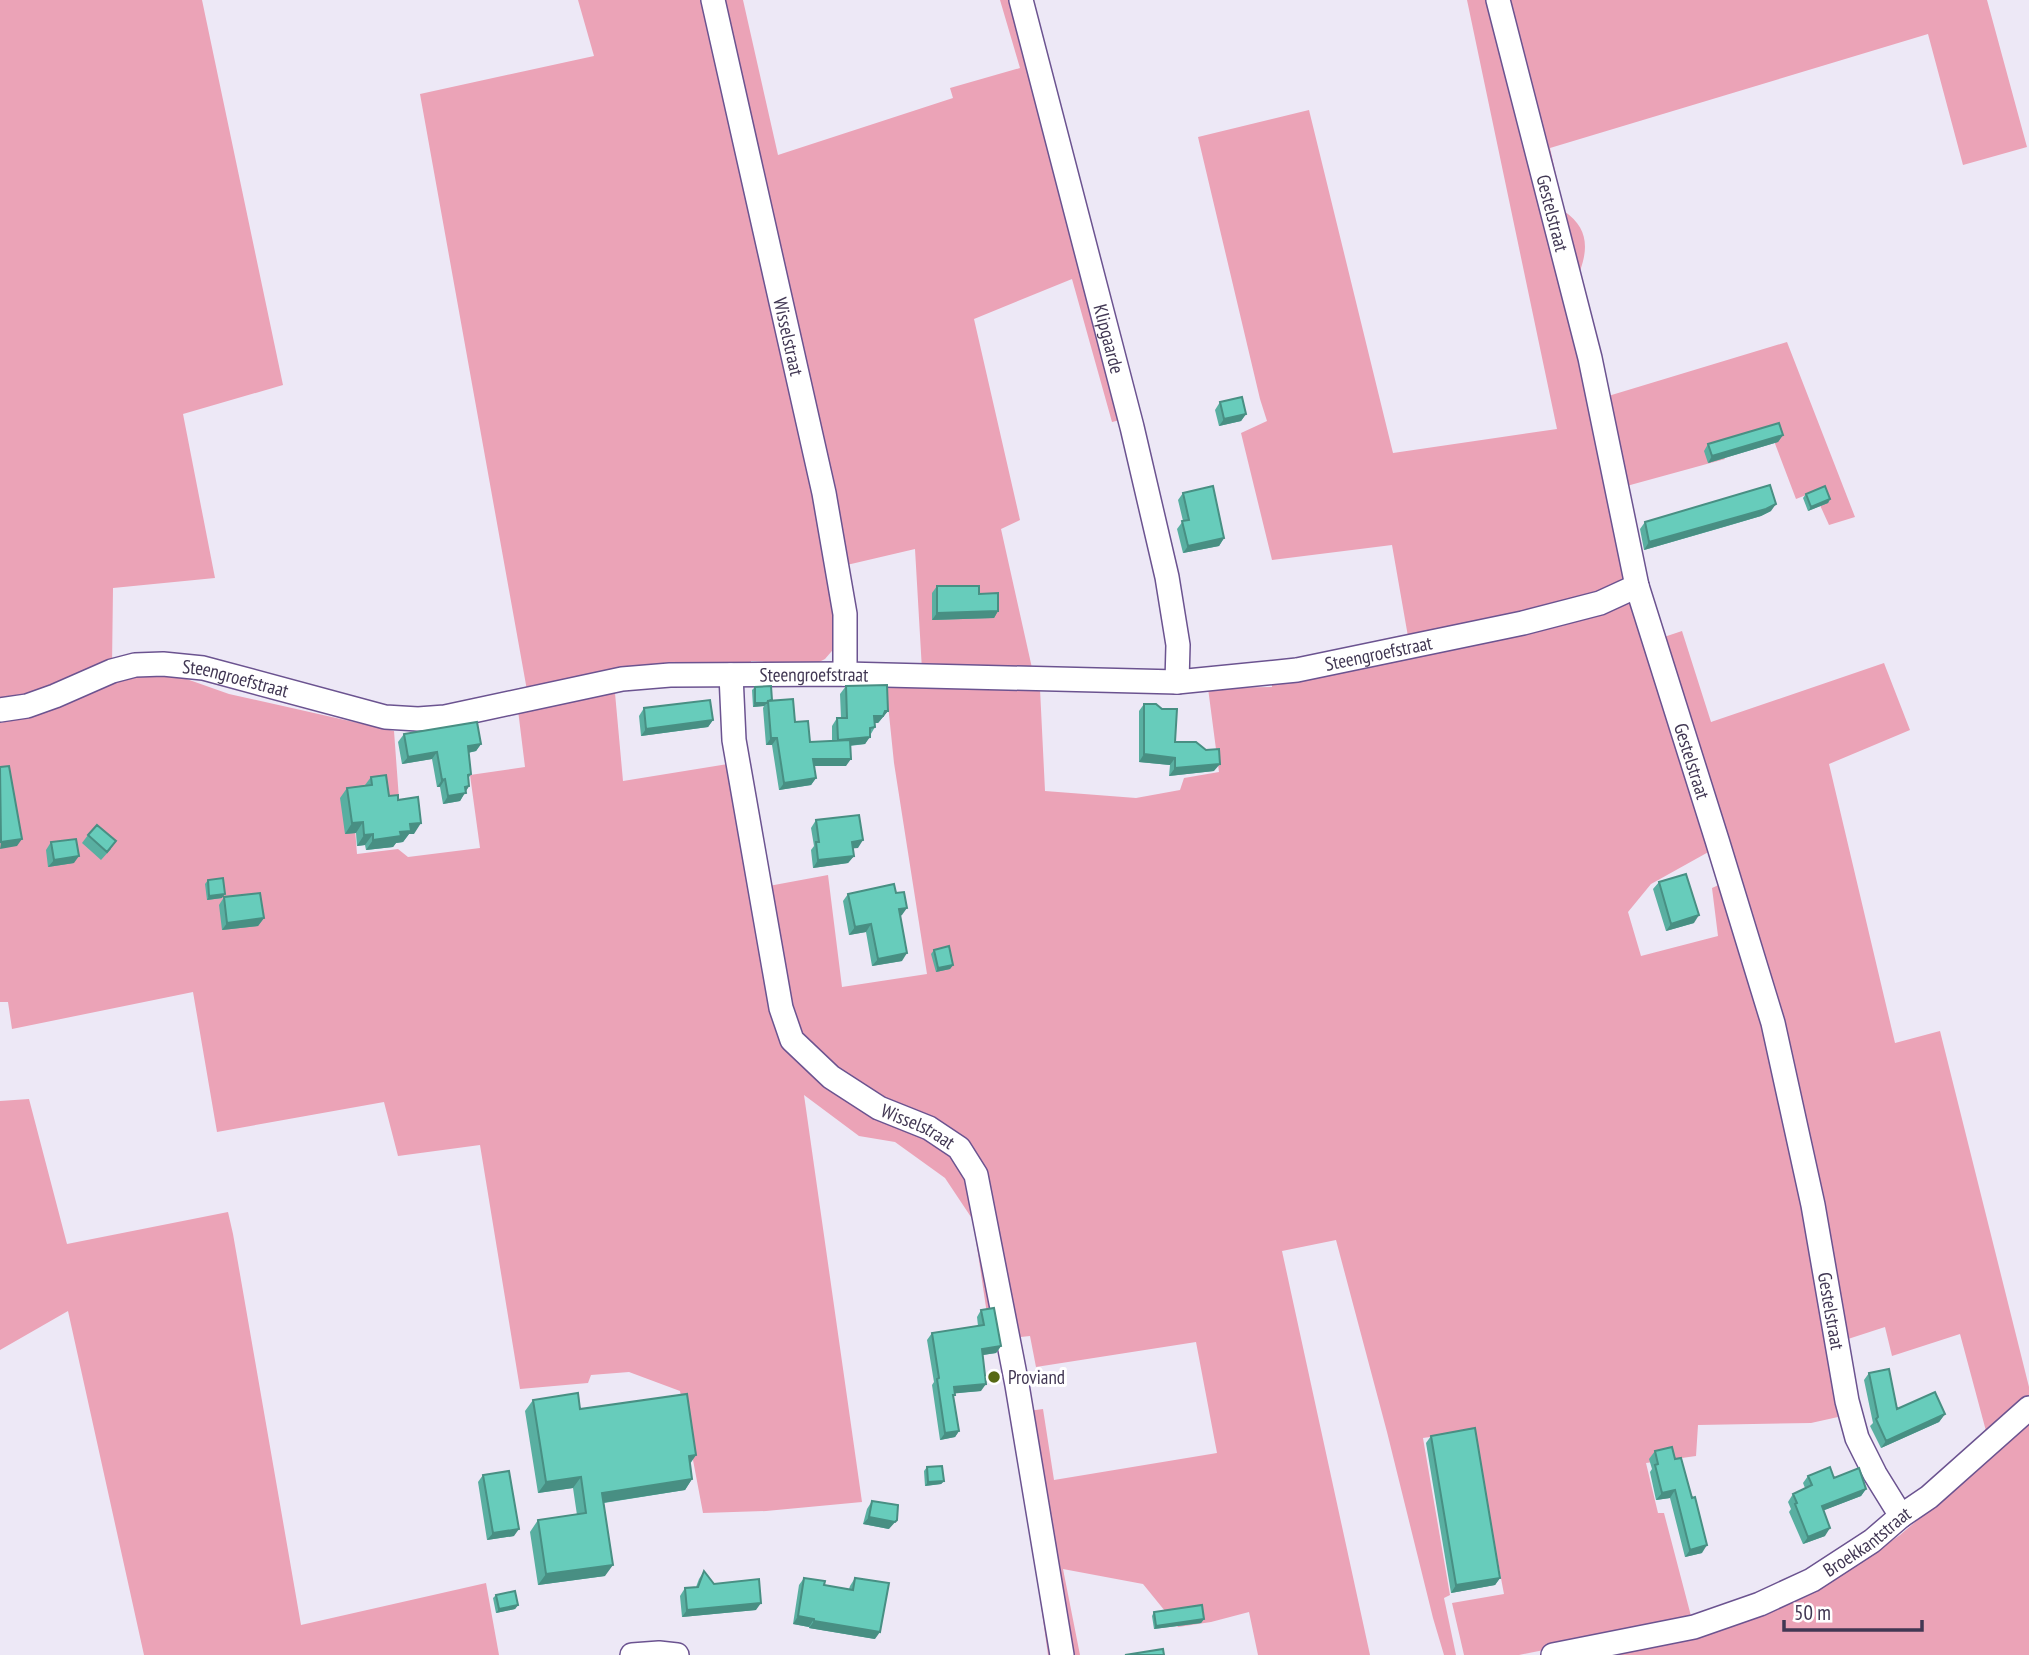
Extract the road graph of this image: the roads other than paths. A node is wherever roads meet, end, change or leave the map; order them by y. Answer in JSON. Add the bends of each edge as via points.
{"nodes":[{"id":1,"x":713,"y":0,"type":"edge"},
{"id":2,"x":1021,"y":0,"type":"edge"},
{"id":3,"x":1498,"y":0,"type":"edge"},
{"id":4,"x":1637,"y":586,"type":"junction"},
{"id":5,"x":845,"y":674,"type":"junction"},
{"id":6,"x":731,"y":676,"type":"junction"},
{"id":7,"x":1177,"y":682,"type":"junction"},
{"id":8,"x":0,"y":710,"type":"edge"},
{"id":9,"x":2029,"y":1408,"type":"edge"},
{"id":10,"x":1901,"y":1516,"type":"junction"},
{"id":11,"x":632,"y":1655,"type":"edge"},
{"id":12,"x":677,"y":1655,"type":"edge"},
{"id":13,"x":1062,"y":1655,"type":"edge"},
{"id":14,"x":1553,"y":1655,"type":"edge"}],
"edges":[{"from":1,"to":5,"type":"street","name":"Wisselstraat","via":[[824,493],[845,614]]},
{"from":2,"to":7,"type":"street","name":"Klipgaarde","via":[[1167,577],[1178,645]]},
{"from":3,"to":4,"type":"street","name":"Gestelstraat","via":[[1590,358]]},
{"from":4,"to":7,"type":"street","name":"Steengroefstraat","via":[[1600,603],[1402,649],[1297,670]]},
{"from":4,"to":10,"type":"street","name":"Gestelstraat","via":[[1773,1023],[1857,1438]]},
{"from":5,"to":6,"type":"street","name":"Steengroefstraat"},
{"from":5,"to":7,"type":"street","name":"Steengroefstraat"},
{"from":6,"to":8,"type":"street","name":"Steengroefstraat","via":[[622,679],[418,719],[385,717],[202,668],[135,665],[27,706]]},
{"from":6,"to":13,"type":"street","name":"Wisselstraat","via":[[734,740],[781,1008],[792,1041],[831,1077],[879,1108],[929,1128],[959,1148],[976,1175]]},
{"from":9,"to":10,"type":"street","name":"Broekkantstraat","via":[[1929,1497]]},
{"from":10,"to":14,"type":"street","name":"Broekkantstraat","via":[[1812,1580],[1760,1604],[1694,1627]]},
{"from":11,"to":12,"type":"street"}]}
